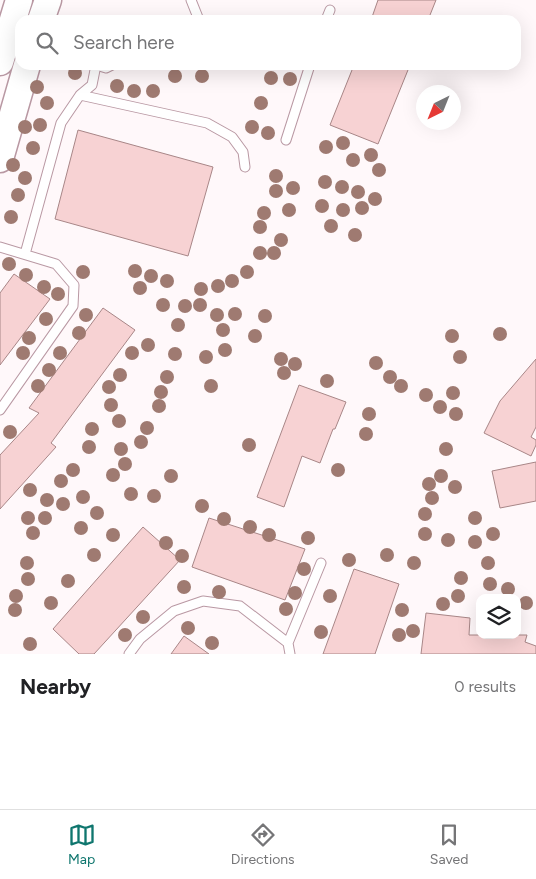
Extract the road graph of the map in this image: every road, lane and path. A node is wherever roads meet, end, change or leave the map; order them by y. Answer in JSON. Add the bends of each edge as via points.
{"nodes":[{"id":1,"x":19,"y":0,"type":"edge"},
{"id":2,"x":48,"y":0,"type":"edge"},
{"id":3,"x":191,"y":0,"type":"edge"},
{"id":4,"x":330,"y":10,"type":"dead end"},
{"id":5,"x":43,"y":15,"type":"edge"},
{"id":6,"x":197,"y":15,"type":"edge"},
{"id":7,"x":328,"y":15,"type":"edge"},
{"id":8,"x":5,"y":44,"type":"edge"},
{"id":9,"x":26,"y":70,"type":"edge"},
{"id":10,"x":95,"y":70,"type":"edge"},
{"id":11,"x":308,"y":70,"type":"edge"},
{"id":12,"x":80,"y":95,"type":"junction"},
{"id":13,"x":286,"y":140,"type":"dead end"},
{"id":14,"x":0,"y":159,"type":"edge"},
{"id":15,"x":245,"y":166,"type":"dead end"},
{"id":16,"x":0,"y":247,"type":"edge"},
{"id":17,"x":25,"y":254,"type":"junction"},
{"id":18,"x":0,"y":410,"type":"edge"},
{"id":19,"x":321,"y":563,"type":"dead end"},
{"id":20,"x":288,"y":643,"type":"junction"},
{"id":21,"x":129,"y":654,"type":"edge"},
{"id":22,"x":290,"y":654,"type":"edge"}],
"edges":[{"from":1,"to":8,"type":"street"},
{"from":2,"to":5,"type":"street"},
{"from":3,"to":6,"type":"lane"},
{"from":4,"to":7,"type":"lane"},
{"from":9,"to":14,"type":"street"},
{"from":10,"to":12,"type":"lane","via":[[92,85]]},
{"from":11,"to":13,"type":"lane"},
{"from":12,"to":15,"type":"lane","via":[[207,123],[232,137],[243,152]]},
{"from":12,"to":17,"type":"lane","via":[[61,123]]},
{"from":16,"to":17,"type":"lane"},
{"from":17,"to":18,"type":"lane","via":[[56,264],[74,285],[73,306]]},
{"from":19,"to":20,"type":"lane"},
{"from":20,"to":21,"type":"lane","via":[[240,606],[203,601],[174,611],[140,639]]},
{"from":20,"to":22,"type":"lane"}]}
